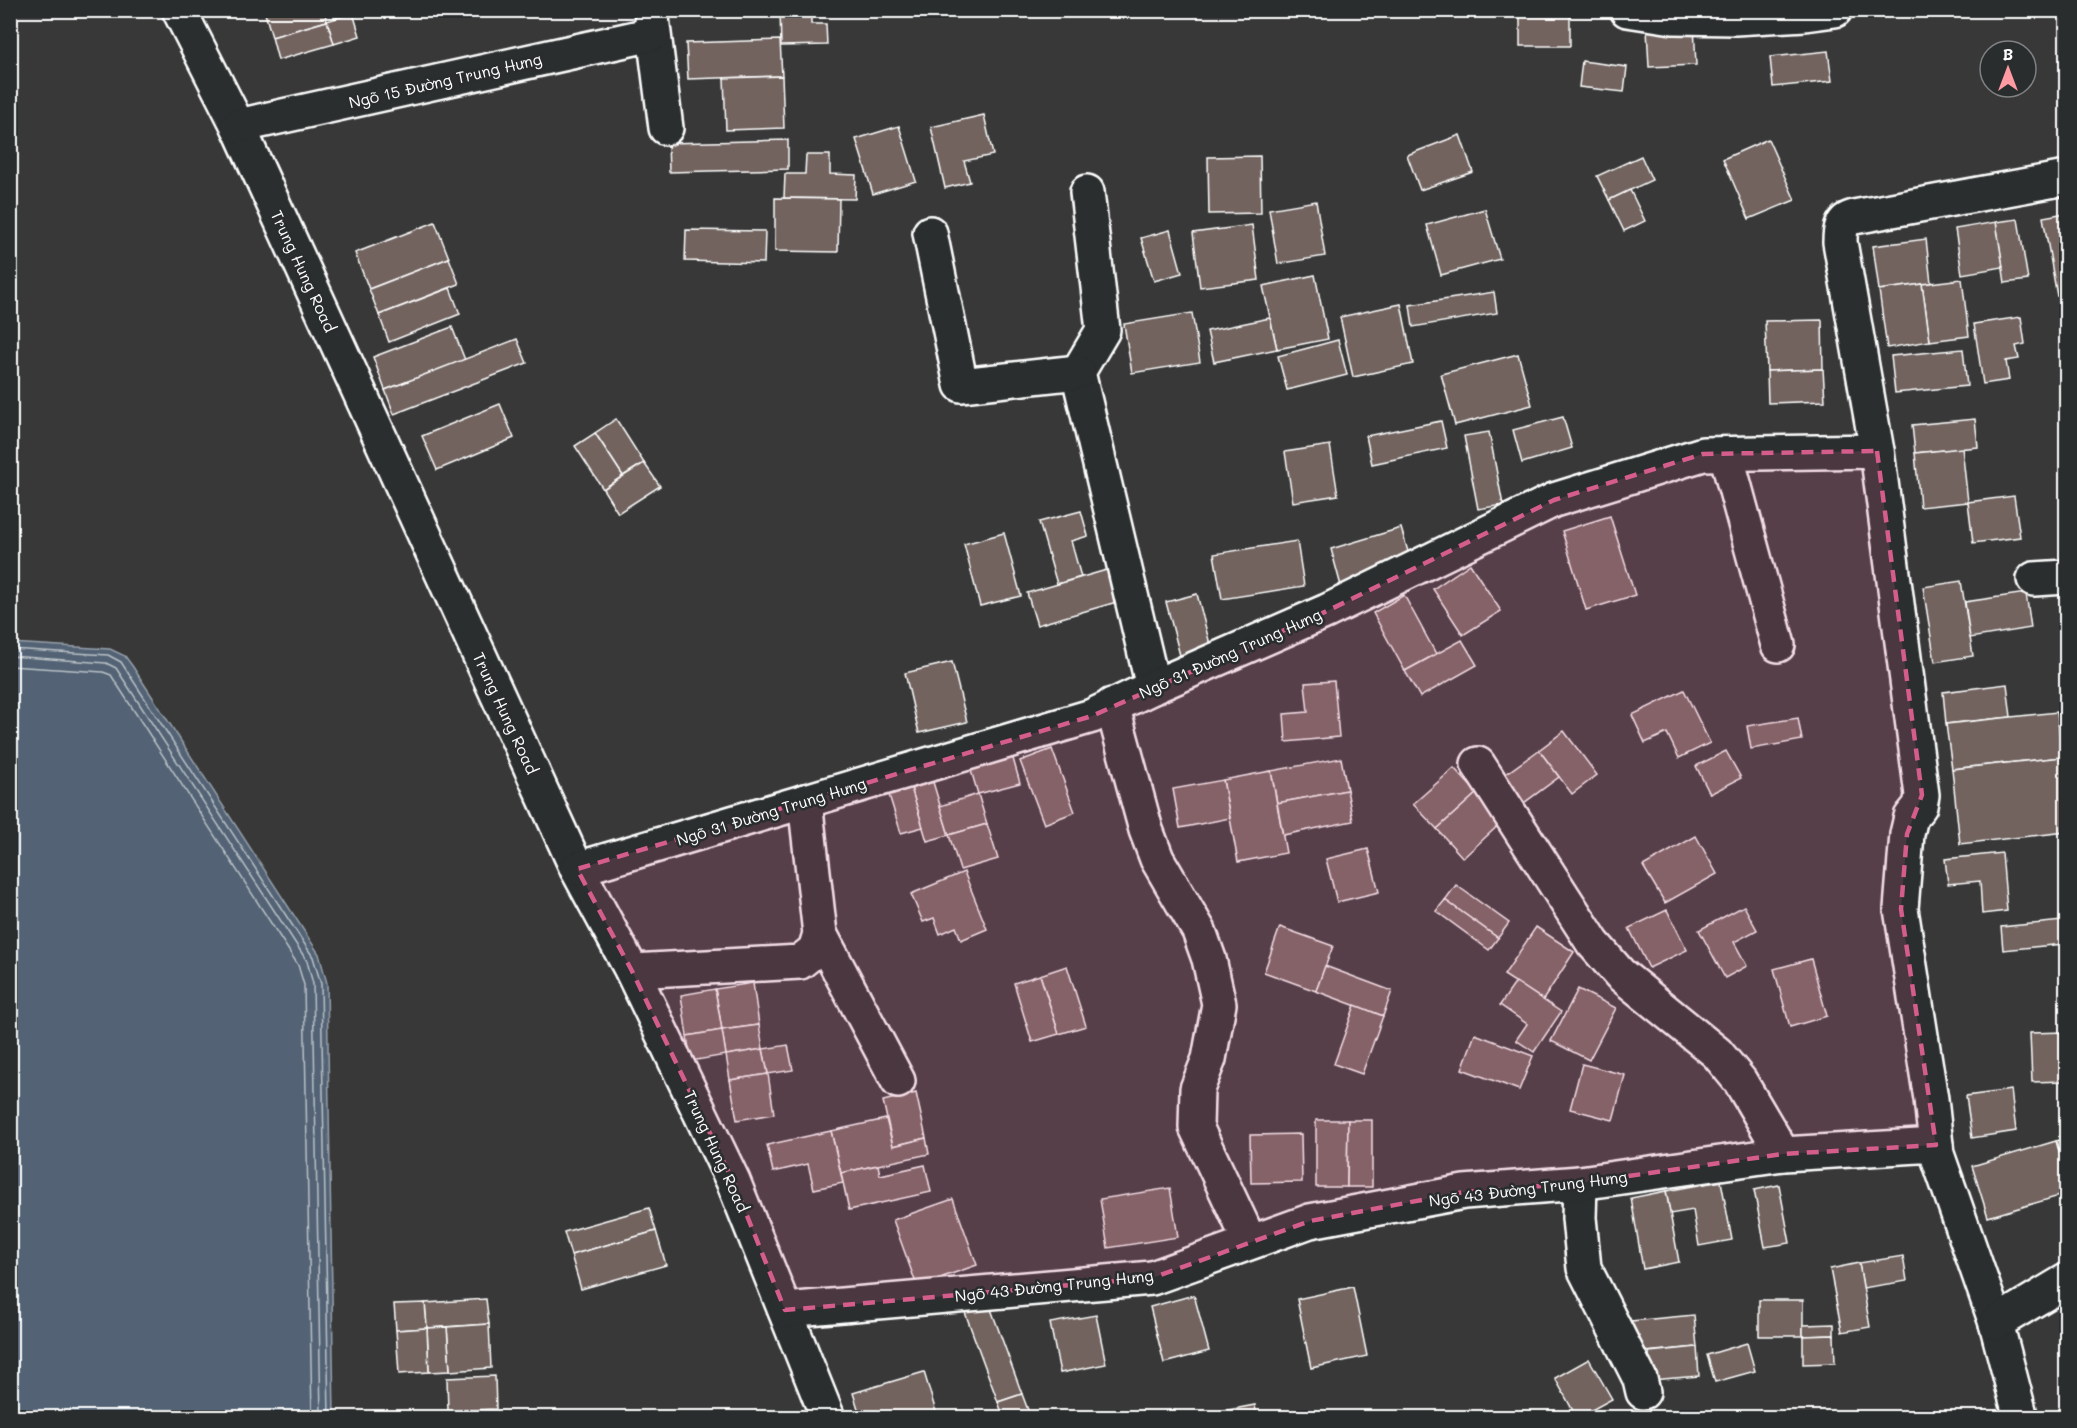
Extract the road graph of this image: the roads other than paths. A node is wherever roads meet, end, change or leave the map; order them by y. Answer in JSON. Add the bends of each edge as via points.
{"nodes":[{"id":1,"x":178,"y":10,"type":"edge"},
{"id":2,"x":1627,"y":10,"type":"edge"},
{"id":3,"x":1834,"y":10,"type":"edge"},
{"id":4,"x":652,"y":22,"type":"edge"},
{"id":5,"x":238,"y":126,"type":"junction"},
{"id":6,"x":666,"y":128,"type":"dead end"},
{"id":7,"x":2067,"y":178,"type":"edge"},
{"id":8,"x":1087,"y":192,"type":"dead end"},
{"id":9,"x":930,"y":233,"type":"dead end"},
{"id":10,"x":1078,"y":372,"type":"junction"},
{"id":11,"x":1877,"y":451,"type":"junction"},
{"id":12,"x":1726,"y":454,"type":"junction"},
{"id":13,"x":2067,"y":578,"type":"edge"},
{"id":14,"x":2034,"y":579,"type":"dead end"},
{"id":15,"x":1778,"y":645,"type":"dead end"},
{"id":16,"x":1153,"y":687,"type":"junction"},
{"id":17,"x":1112,"y":705,"type":"junction"},
{"id":18,"x":1478,"y":764,"type":"dead end"},
{"id":19,"x":805,"y":801,"type":"junction"},
{"id":20,"x":577,"y":869,"type":"junction"},
{"id":21,"x":820,"y":934,"type":"junction"},
{"id":22,"x":632,"y":971,"type":"junction"},
{"id":23,"x":898,"y":1081,"type":"dead end"},
{"id":24,"x":1929,"y":1145,"type":"junction"},
{"id":25,"x":1783,"y":1154,"type":"junction"},
{"id":26,"x":1580,"y":1183,"type":"junction"},
{"id":27,"x":1250,"y":1242,"type":"junction"},
{"id":28,"x":2067,"y":1281,"type":"edge"},
{"id":29,"x":785,"y":1310,"type":"junction"},
{"id":30,"x":1996,"y":1323,"type":"junction"},
{"id":31,"x":1643,"y":1392,"type":"dead end"},
{"id":32,"x":828,"y":1418,"type":"edge"},
{"id":33,"x":2021,"y":1418,"type":"edge"}],
"edges":[{"from":1,"to":5,"type":"street","name":"Trung Hung Road"},
{"from":2,"to":3,"type":"street","via":[[1673,17],[1735,18]]},
{"from":4,"to":5,"type":"street","name":"Ngõ 15 Đường Trung Hưng"},
{"from":4,"to":6,"type":"street"},
{"from":5,"to":20,"type":"street","name":"Trung Hung Road"},
{"from":7,"to":11,"type":"street","via":[[1847,218],[1842,224],[1840,242]]},
{"from":8,"to":10,"type":"street","via":[[1103,330]]},
{"from":9,"to":10,"type":"street","via":[[961,385]]},
{"from":10,"to":16,"type":"street"},
{"from":11,"to":12,"type":"street","name":"Ngõ 31 Đường Trung Hưng"},
{"from":11,"to":24,"type":"street","via":[[1922,795],[1907,834],[1901,909]]},
{"from":12,"to":15,"type":"street"},
{"from":12,"to":16,"type":"street","name":"Ngõ 31 Đường Trung Hưng","via":[[1703,454],[1554,500],[1327,611]]},
{"from":13,"to":14,"type":"street"},
{"from":16,"to":17,"type":"street","name":"Ngõ 31 Đường Trung Hưng"},
{"from":17,"to":19,"type":"street","name":"Ngõ 31 Đường Trung Hưng","via":[[1092,716]]},
{"from":17,"to":27,"type":"street","via":[[1157,859],[1198,931],[1209,959],[1219,1004],[1209,1059],[1197,1089],[1196,1127]]},
{"from":18,"to":25,"type":"street","via":[[1593,943],[1620,974],[1717,1053],[1740,1081]]},
{"from":19,"to":20,"type":"street","name":"Ngõ 31 Đường Trung Hưng"},
{"from":19,"to":21,"type":"street"},
{"from":20,"to":22,"type":"street","name":"Trung Hung Road"},
{"from":21,"to":22,"type":"street","via":[[815,950],[800,962]]},
{"from":21,"to":23,"type":"street"},
{"from":22,"to":29,"type":"street","name":"Trung Hung Road","via":[[733,1181]]},
{"from":24,"to":25,"type":"street","name":"Ngõ 43 Đường Trung Hưng"},
{"from":24,"to":30,"type":"street","via":[[1939,1158]]},
{"from":25,"to":26,"type":"street","name":"Ngõ 43 Đường Trung Hưng"},
{"from":26,"to":27,"type":"street","name":"Ngõ 43 Đường Trung Hưng","via":[[1464,1192],[1310,1221]]},
{"from":26,"to":31,"type":"street","via":[[1584,1268]]},
{"from":27,"to":29,"type":"street","name":"Ngõ 43 Đường Trung Hưng","via":[[1152,1278]]},
{"from":28,"to":30,"type":"street"},
{"from":29,"to":32,"type":"street","name":"Trung Hung Road"},
{"from":30,"to":33,"type":"street"}]}
